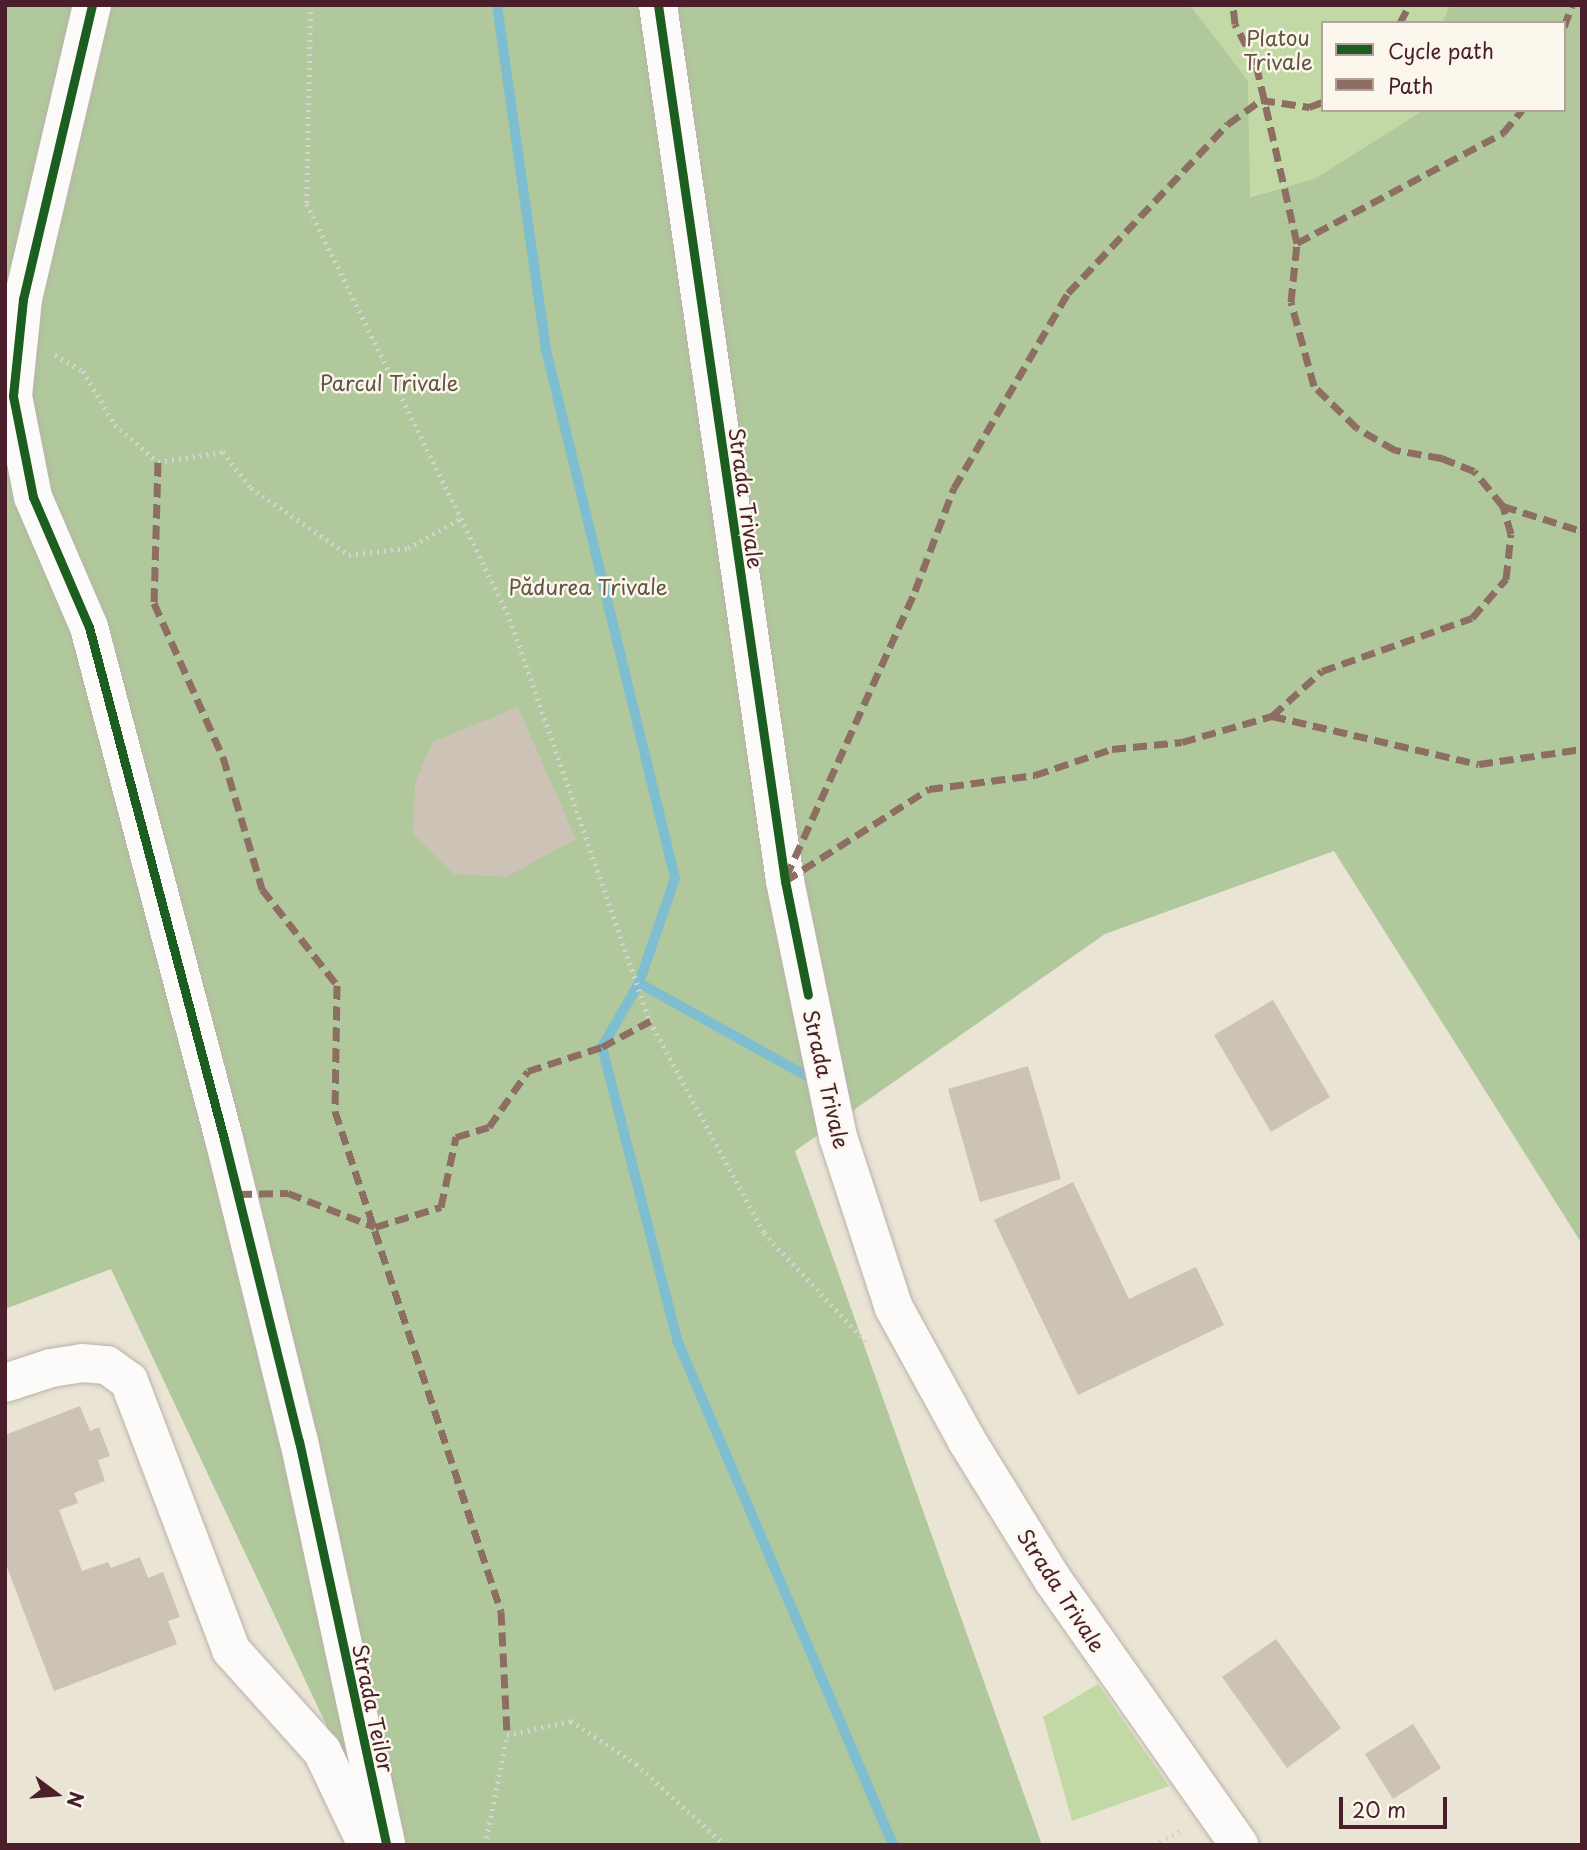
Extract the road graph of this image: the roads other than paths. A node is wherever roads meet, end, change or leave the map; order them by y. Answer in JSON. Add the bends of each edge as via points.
{"nodes":[{"id":1,"x":92,"y":5,"type":"edge"},
{"id":2,"x":658,"y":5,"type":"edge"},
{"id":3,"x":5,"y":1383,"type":"edge"},
{"id":4,"x":367,"y":1845,"type":"edge"},
{"id":5,"x":386,"y":1845,"type":"edge"},
{"id":6,"x":1239,"y":1845,"type":"edge"}],
"edges":[{"from":1,"to":5,"type":"street","name":"Strada Teilor","via":[[23,299],[13,396],[33,497],[89,627],[233,1172]]},
{"from":2,"to":6,"type":"street","name":"Strada Trivale","via":[[785,881],[838,1137],[894,1308],[967,1441],[1053,1580]]},
{"from":3,"to":4,"type":"street","via":[[51,1367],[82,1363],[107,1365],[129,1381],[231,1650],[322,1751]]}]}
